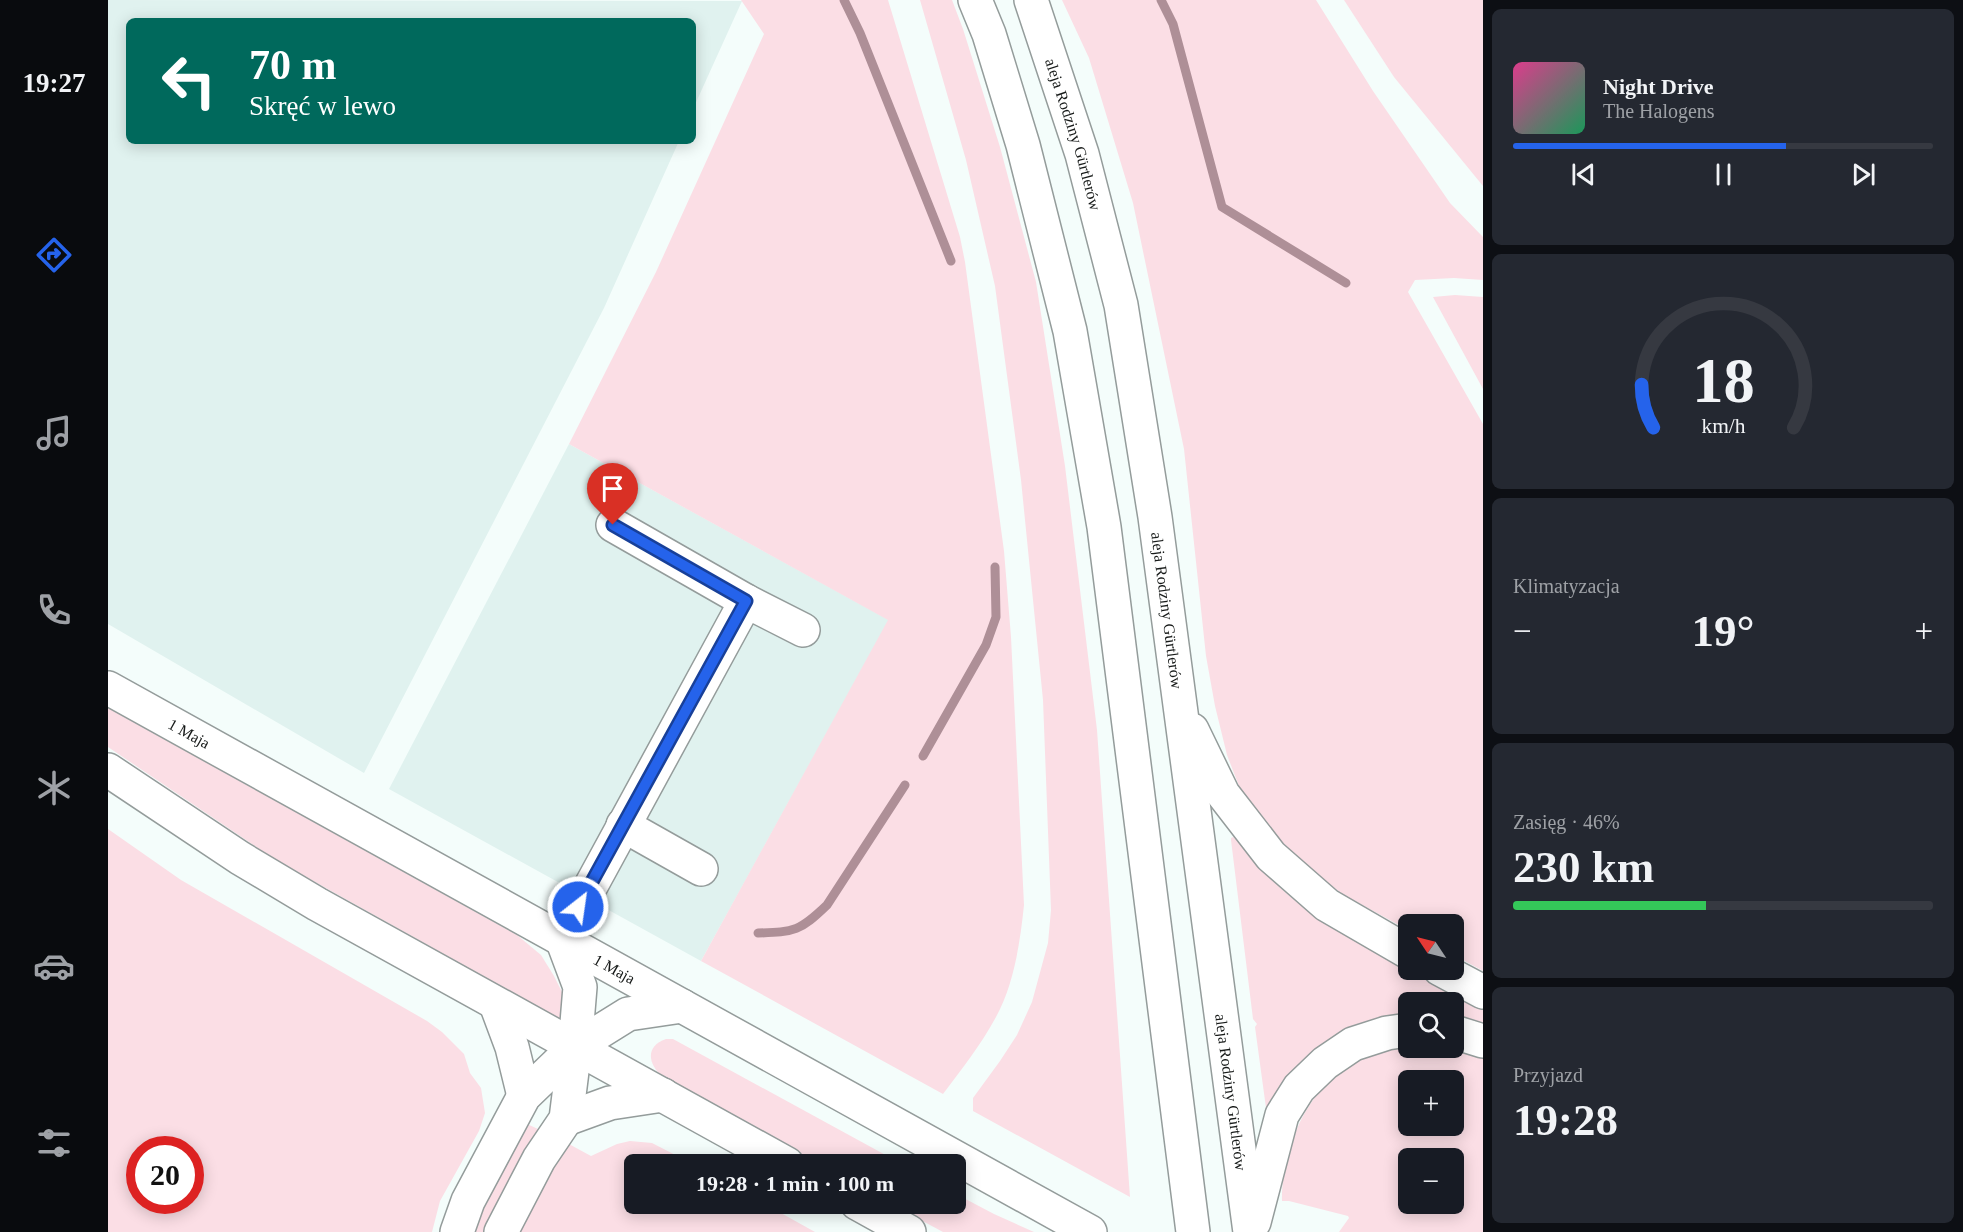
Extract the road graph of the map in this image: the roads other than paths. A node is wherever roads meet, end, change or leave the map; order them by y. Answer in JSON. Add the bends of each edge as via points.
{"nodes":[{"id":1,"x":975,"y":0,"type":"edge"},
{"id":2,"x":1031,"y":0,"type":"edge"},
{"id":3,"x":613,"y":525,"type":"dead end"},
{"id":4,"x":746,"y":601,"type":"junction"},
{"id":5,"x":803,"y":630,"type":"dead end"},
{"id":6,"x":108,"y":688,"type":"edge"},
{"id":7,"x":1180,"y":704,"type":"junction"},
{"id":8,"x":108,"y":770,"type":"edge"},
{"id":9,"x":623,"y":825,"type":"junction"},
{"id":10,"x":701,"y":868,"type":"dead end"},
{"id":11,"x":561,"y":939,"type":"junction"},
{"id":12,"x":1398,"y":946,"type":"edge"},
{"id":13,"x":1461,"y":980,"type":"edge"},
{"id":14,"x":1483,"y":992,"type":"edge"},
{"id":15,"x":496,"y":1004,"type":"junction"},
{"id":16,"x":682,"y":1006,"type":"junction"},
{"id":17,"x":1398,"y":1032,"type":"edge"},
{"id":18,"x":1464,"y":1035,"type":"edge"},
{"id":19,"x":1483,"y":1041,"type":"edge"},
{"id":20,"x":574,"y":1047,"type":"junction"},
{"id":21,"x":663,"y":1095,"type":"junction"},
{"id":22,"x":524,"y":1096,"type":"junction"},
{"id":23,"x":566,"y":1119,"type":"junction"},
{"id":24,"x":769,"y":1154,"type":"edge"},
{"id":25,"x":877,"y":1214,"type":"edge"},
{"id":26,"x":1191,"y":1217,"type":"edge"},
{"id":27,"x":457,"y":1232,"type":"edge"},
{"id":28,"x":501,"y":1232,"type":"edge"},
{"id":29,"x":909,"y":1232,"type":"edge"},
{"id":30,"x":1090,"y":1232,"type":"edge"},
{"id":31,"x":1251,"y":1232,"type":"edge"}],
"edges":[{"from":1,"to":26,"type":"main road","via":[[1023,145],[1070,331],[1104,527]]},
{"from":2,"to":7,"type":"main road","name":"aleja Rodziny Gürtlerów","via":[[1082,154],[1121,305]]},
{"from":3,"to":4,"type":"main road"},
{"from":4,"to":5,"type":"main road"},
{"from":4,"to":9,"type":"main road"},
{"from":6,"to":11,"type":"main road","name":"1 Maja"},
{"from":7,"to":12,"type":"main road","via":[[1223,794],[1271,856],[1327,905]]},
{"from":7,"to":31,"type":"main road","name":"aleja Rodziny Gürtlerów"},
{"from":8,"to":15,"type":"main road","via":[[240,858]]},
{"from":9,"to":10,"type":"main road"},
{"from":9,"to":11,"type":"main road"},
{"from":11,"to":16,"type":"main road","name":"1 Maja"},
{"from":11,"to":20,"type":"main road","via":[[580,987]]},
{"from":13,"to":14,"type":"main road"},
{"from":15,"to":20,"type":"main road"},
{"from":15,"to":22,"type":"main road"},
{"from":16,"to":20,"type":"main road","via":[[628,1014]]},
{"from":16,"to":30,"type":"main road","name":"1 Maja"},
{"from":17,"to":31,"type":"main road","via":[[1353,1044],[1299,1088],[1282,1115]]},
{"from":18,"to":19,"type":"main road"},
{"from":20,"to":21,"type":"main road"},
{"from":20,"to":22,"type":"main road"},
{"from":20,"to":23,"type":"main road"},
{"from":21,"to":23,"type":"main road","via":[[610,1103]]},
{"from":21,"to":24,"type":"main road"},
{"from":22,"to":27,"type":"main road","via":[[468,1201]]},
{"from":23,"to":28,"type":"main road","via":[[539,1159]]},
{"from":25,"to":29,"type":"main road"}]}
